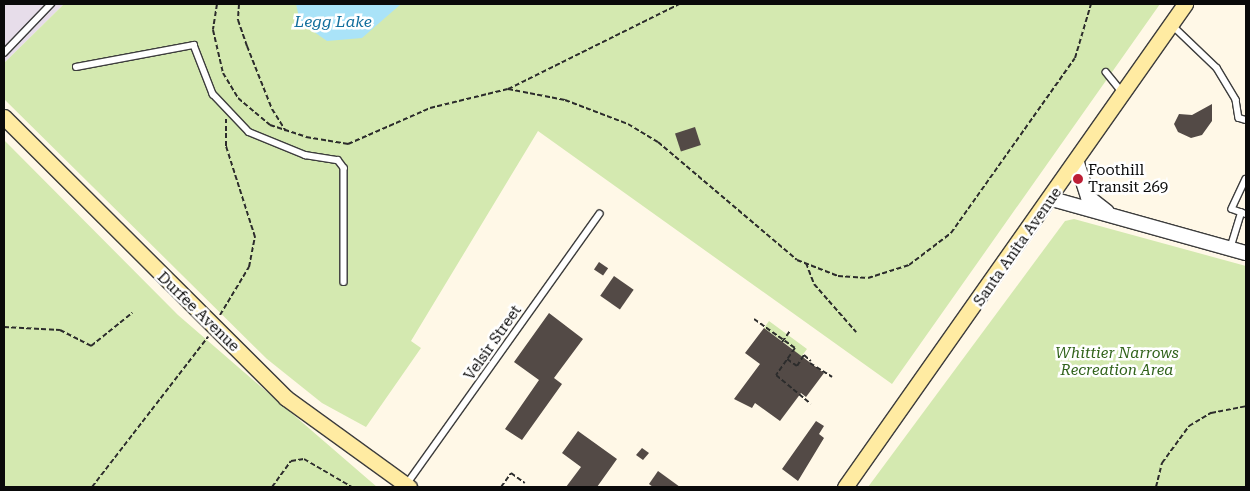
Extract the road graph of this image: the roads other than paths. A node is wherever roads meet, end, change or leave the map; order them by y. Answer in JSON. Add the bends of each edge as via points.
{"nodes":[{"id":1,"x":51,"y":4,"type":"edge"},
{"id":2,"x":1185,"y":4,"type":"edge"},
{"id":3,"x":1171,"y":24,"type":"junction"},
{"id":4,"x":4,"y":53,"type":"edge"},
{"id":5,"x":76,"y":67,"type":"dead end"},
{"id":6,"x":1106,"y":72,"type":"dead end"},
{"id":7,"x":1124,"y":94,"type":"junction"},
{"id":8,"x":4,"y":117,"type":"edge"},
{"id":9,"x":1246,"y":120,"type":"edge"},
{"id":10,"x":1077,"y":163,"type":"junction"},
{"id":11,"x":1246,"y":179,"type":"edge"},
{"id":12,"x":1052,"y":199,"type":"junction"},
{"id":13,"x":1244,"y":213,"type":"edge"},
{"id":14,"x":599,"y":214,"type":"dead end"},
{"id":15,"x":1111,"y":215,"type":"junction"},
{"id":16,"x":1230,"y":249,"type":"junction"},
{"id":17,"x":1246,"y":253,"type":"edge"},
{"id":18,"x":344,"y":282,"type":"dead end"},
{"id":19,"x":407,"y":486,"type":"edge"},
{"id":20,"x":846,"y":487,"type":"edge"}],
"edges":[{"from":1,"to":4,"type":"lane"},
{"from":2,"to":3,"type":"main road","name":"Santa Anita Avenue"},
{"from":3,"to":7,"type":"main road","name":"Santa Anita Avenue"},
{"from":3,"to":9,"type":"lane","via":[[1218,68],[1236,100],[1239,118]]},
{"from":5,"to":18,"type":"lane","via":[[194,45],[213,94],[249,132],[304,155],[338,160],[344,168]]},
{"from":6,"to":7,"type":"lane"},
{"from":7,"to":10,"type":"main road","name":"Santa Anita Avenue"},
{"from":8,"to":19,"type":"main road","name":"Durfee Avenue","via":[[286,398]]},
{"from":10,"to":12,"type":"main road","name":"Santa Anita Avenue"},
{"from":10,"to":15,"type":"street","via":[[1088,197]]},
{"from":11,"to":13,"type":"lane","via":[[1232,209]]},
{"from":12,"to":15,"type":"street"},
{"from":12,"to":20,"type":"main road","name":"Santa Anita Avenue"},
{"from":13,"to":16,"type":"lane"},
{"from":14,"to":19,"type":"lane","name":"Velsir Street"},
{"from":15,"to":16,"type":"street"},
{"from":16,"to":17,"type":"street"}]}
